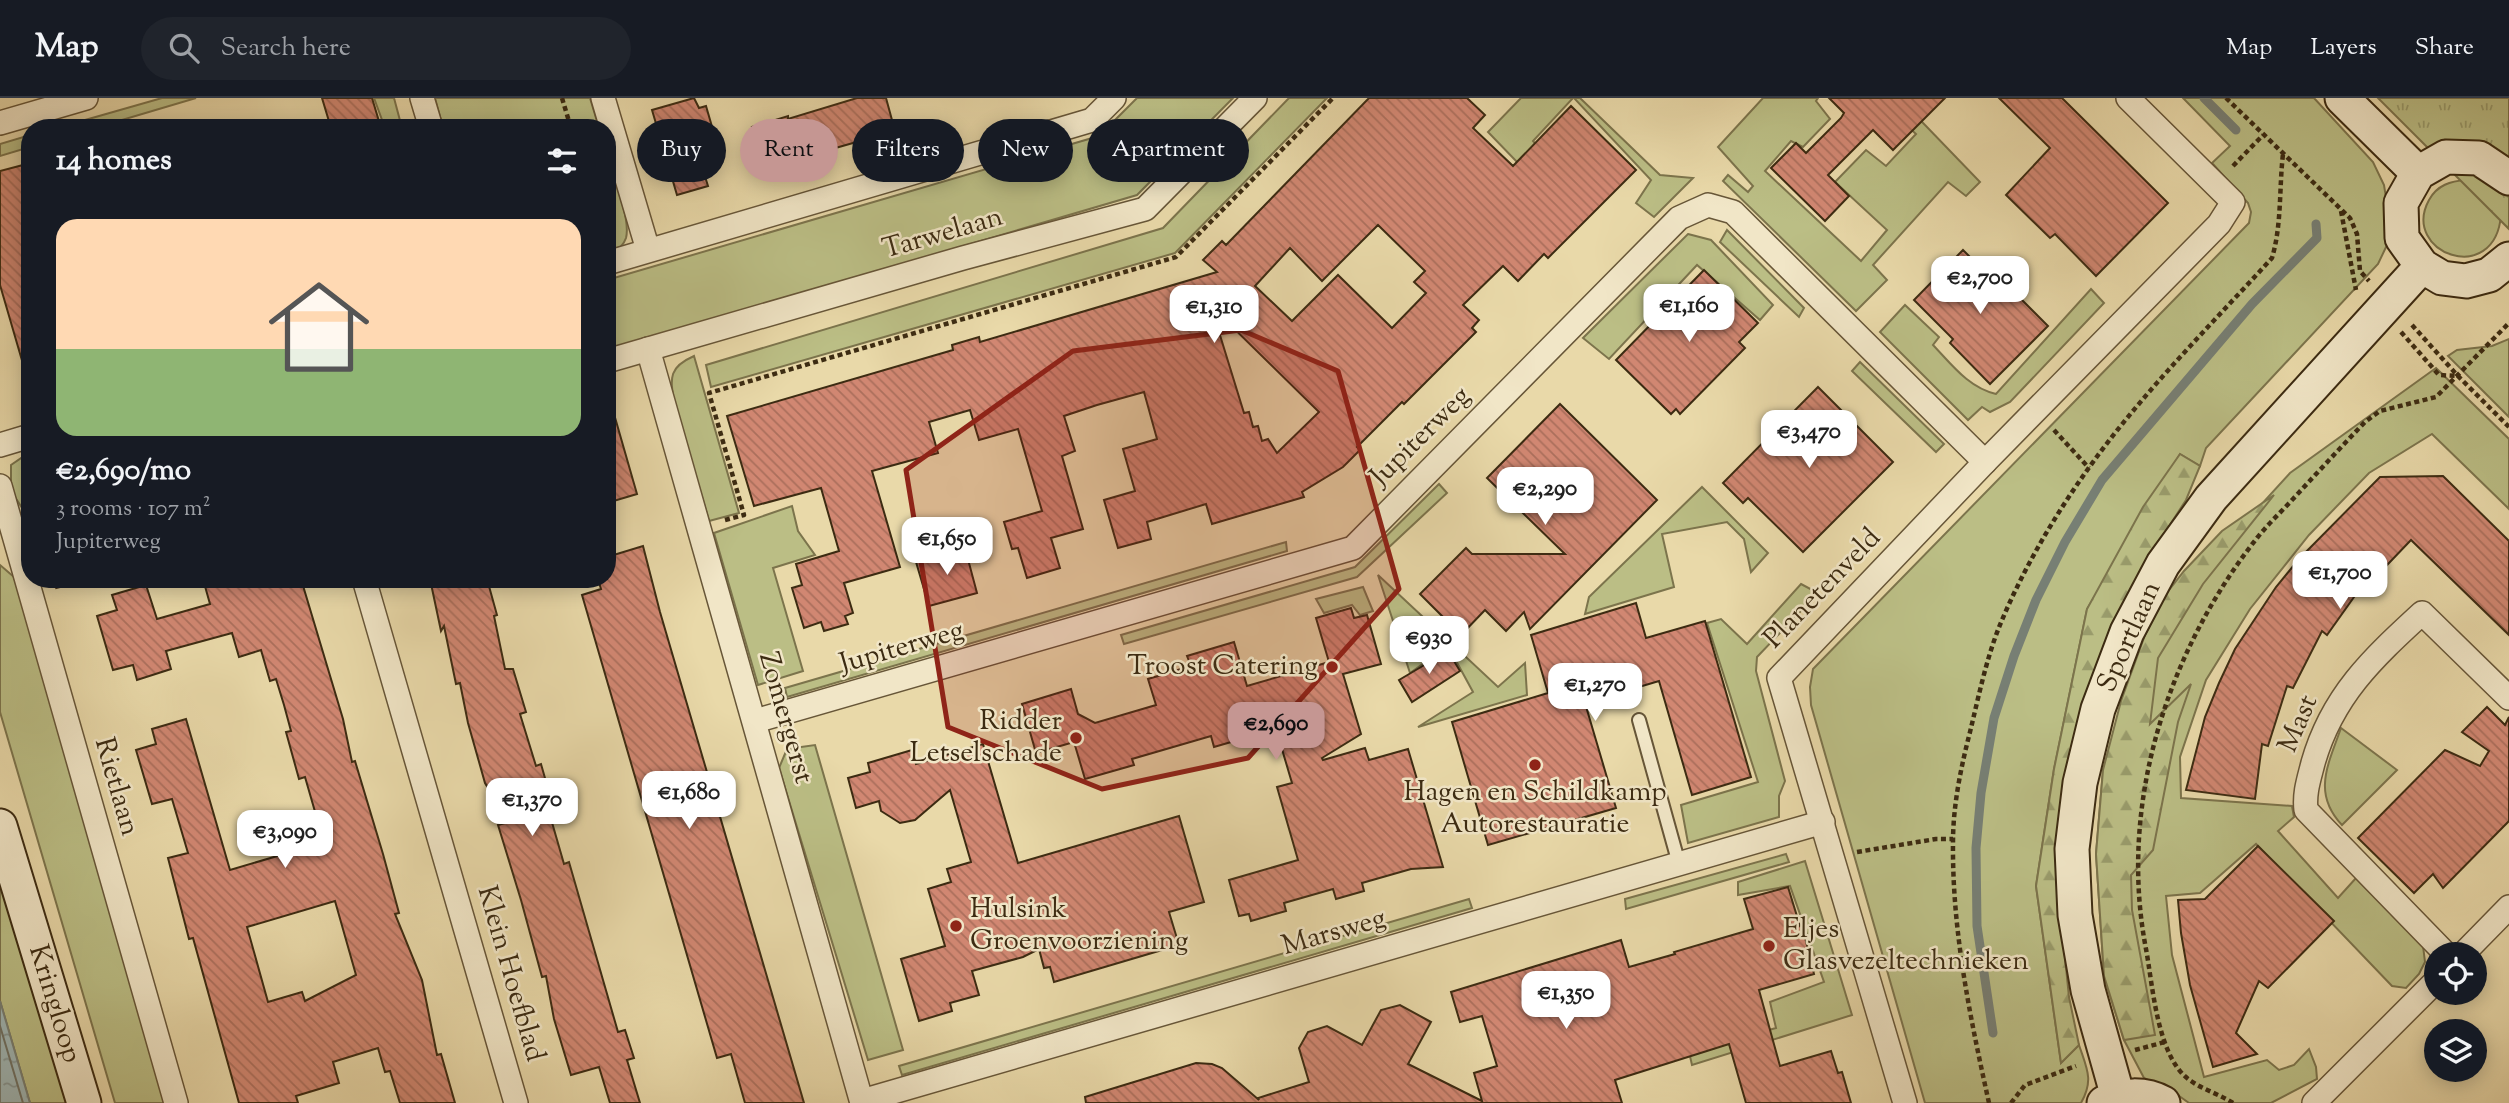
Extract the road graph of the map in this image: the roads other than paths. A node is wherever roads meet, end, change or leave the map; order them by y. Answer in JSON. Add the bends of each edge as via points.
{"nodes":[{"id":1,"x":86,"y":98,"type":"edge"},
{"id":2,"x":422,"y":98,"type":"edge"},
{"id":3,"x":603,"y":98,"type":"edge"},
{"id":4,"x":1114,"y":98,"type":"edge"},
{"id":5,"x":1255,"y":98,"type":"edge"},
{"id":6,"x":2127,"y":98,"type":"edge"},
{"id":7,"x":2342,"y":98,"type":"edge"},
{"id":8,"x":428,"y":119,"type":"edge"},
{"id":9,"x":609,"y":119,"type":"edge"},
{"id":10,"x":0,"y":123,"type":"edge"},
{"id":11,"x":616,"y":142,"type":"edge"},
{"id":12,"x":2418,"y":173,"type":"junction"},
{"id":13,"x":2508,"y":175,"type":"edge"},
{"id":14,"x":648,"y":250,"type":"junction"},
{"id":15,"x":616,"y":260,"type":"edge"},
{"id":16,"x":2509,"y":260,"type":"edge"},
{"id":17,"x":2422,"y":266,"type":"junction"},
{"id":18,"x":648,"y":349,"type":"junction"},
{"id":19,"x":616,"y":358,"type":"edge"},
{"id":20,"x":21,"y":439,"type":"edge"},
{"id":21,"x":0,"y":445,"type":"edge"},
{"id":22,"x":1985,"y":462,"type":"junction"},
{"id":23,"x":0,"y":486,"type":"edge"},
{"id":24,"x":14,"y":537,"type":"edge"},
{"id":25,"x":21,"y":561,"type":"edge"},
{"id":26,"x":29,"y":588,"type":"edge"},
{"id":27,"x":367,"y":588,"type":"edge"},
{"id":28,"x":2509,"y":698,"type":"edge"},
{"id":29,"x":1639,"y":719,"type":"dead end"},
{"id":30,"x":755,"y":721,"type":"junction"},
{"id":31,"x":1823,"y":822,"type":"junction"},
{"id":32,"x":0,"y":825,"type":"edge"},
{"id":33,"x":1679,"y":864,"type":"junction"},
{"id":34,"x":2509,"y":907,"type":"edge"},
{"id":35,"x":2434,"y":942,"type":"edge"},
{"id":36,"x":2475,"y":942,"type":"edge"},
{"id":37,"x":2424,"y":993,"type":"edge"},
{"id":38,"x":2111,"y":1100,"type":"edge"},
{"id":39,"x":862,"y":1102,"type":"edge"},
{"id":40,"x":84,"y":1103,"type":"edge"},
{"id":41,"x":176,"y":1103,"type":"edge"},
{"id":42,"x":516,"y":1103,"type":"edge"},
{"id":43,"x":1905,"y":1103,"type":"edge"},
{"id":44,"x":2163,"y":1103,"type":"edge"},
{"id":45,"x":2314,"y":1103,"type":"edge"}],
"edges":[{"from":1,"to":10,"type":"street"},
{"from":2,"to":8,"type":"street"},
{"from":3,"to":9,"type":"street"},
{"from":4,"to":14,"type":"street","via":[[1092,120]]},
{"from":5,"to":18,"type":"street","name":"Tarwelaan","via":[[1145,209]]},
{"from":6,"to":22,"type":"street","name":"Planetenveld","via":[[2233,202],[2218,224]]},
{"from":7,"to":12,"type":"street"},
{"from":11,"to":14,"type":"street"},
{"from":12,"to":13,"type":"street","via":[[2446,157],[2479,158]]},
{"from":12,"to":17,"type":"street","via":[[2401,203],[2402,238]]},
{"from":14,"to":15,"type":"street"},
{"from":16,"to":17,"type":"street","via":[[2489,275],[2466,281],[2442,278]]},
{"from":17,"to":38,"type":"street","name":"Sportlaan","via":[[2211,498],[2157,575],[2127,632],[2098,709],[2080,783],[2072,849],[2075,915]]},
{"from":18,"to":19,"type":"street","name":"Tarwelaan"},
{"from":18,"to":30,"type":"street","name":"Zomergerst"},
{"from":20,"to":21,"type":"street"},
{"from":22,"to":30,"type":"street","name":"Jupiterweg","via":[[1733,212],[1707,205],[1679,218],[1353,548]]},
{"from":22,"to":31,"type":"street","name":"Planetenveld","via":[[1779,678]]},
{"from":23,"to":24,"type":"street","name":"Rietlaan"},
{"from":24,"to":25,"type":"street","name":"Rietlaan"},
{"from":26,"to":41,"type":"street","name":"Rietlaan"},
{"from":27,"to":42,"type":"street","name":"Klein Hoefblad"},
{"from":28,"to":35,"type":"street","name":"Mast","via":[[2422,613],[2371,660],[2342,697],[2318,747],[2304,795],[2306,810]]},
{"from":29,"to":33,"type":"lane"},
{"from":30,"to":39,"type":"street","name":"Zomergerst"},
{"from":31,"to":33,"type":"street","name":"Marsweg"},
{"from":31,"to":43,"type":"street","name":"Planetenveld"},
{"from":32,"to":40,"type":"street","name":"Kringloop"},
{"from":33,"to":39,"type":"street","name":"Marsweg"},
{"from":34,"to":36,"type":"street"},
{"from":37,"to":45,"type":"street"},
{"from":38,"to":44,"type":"street","via":[[2152,1097]]}]}
